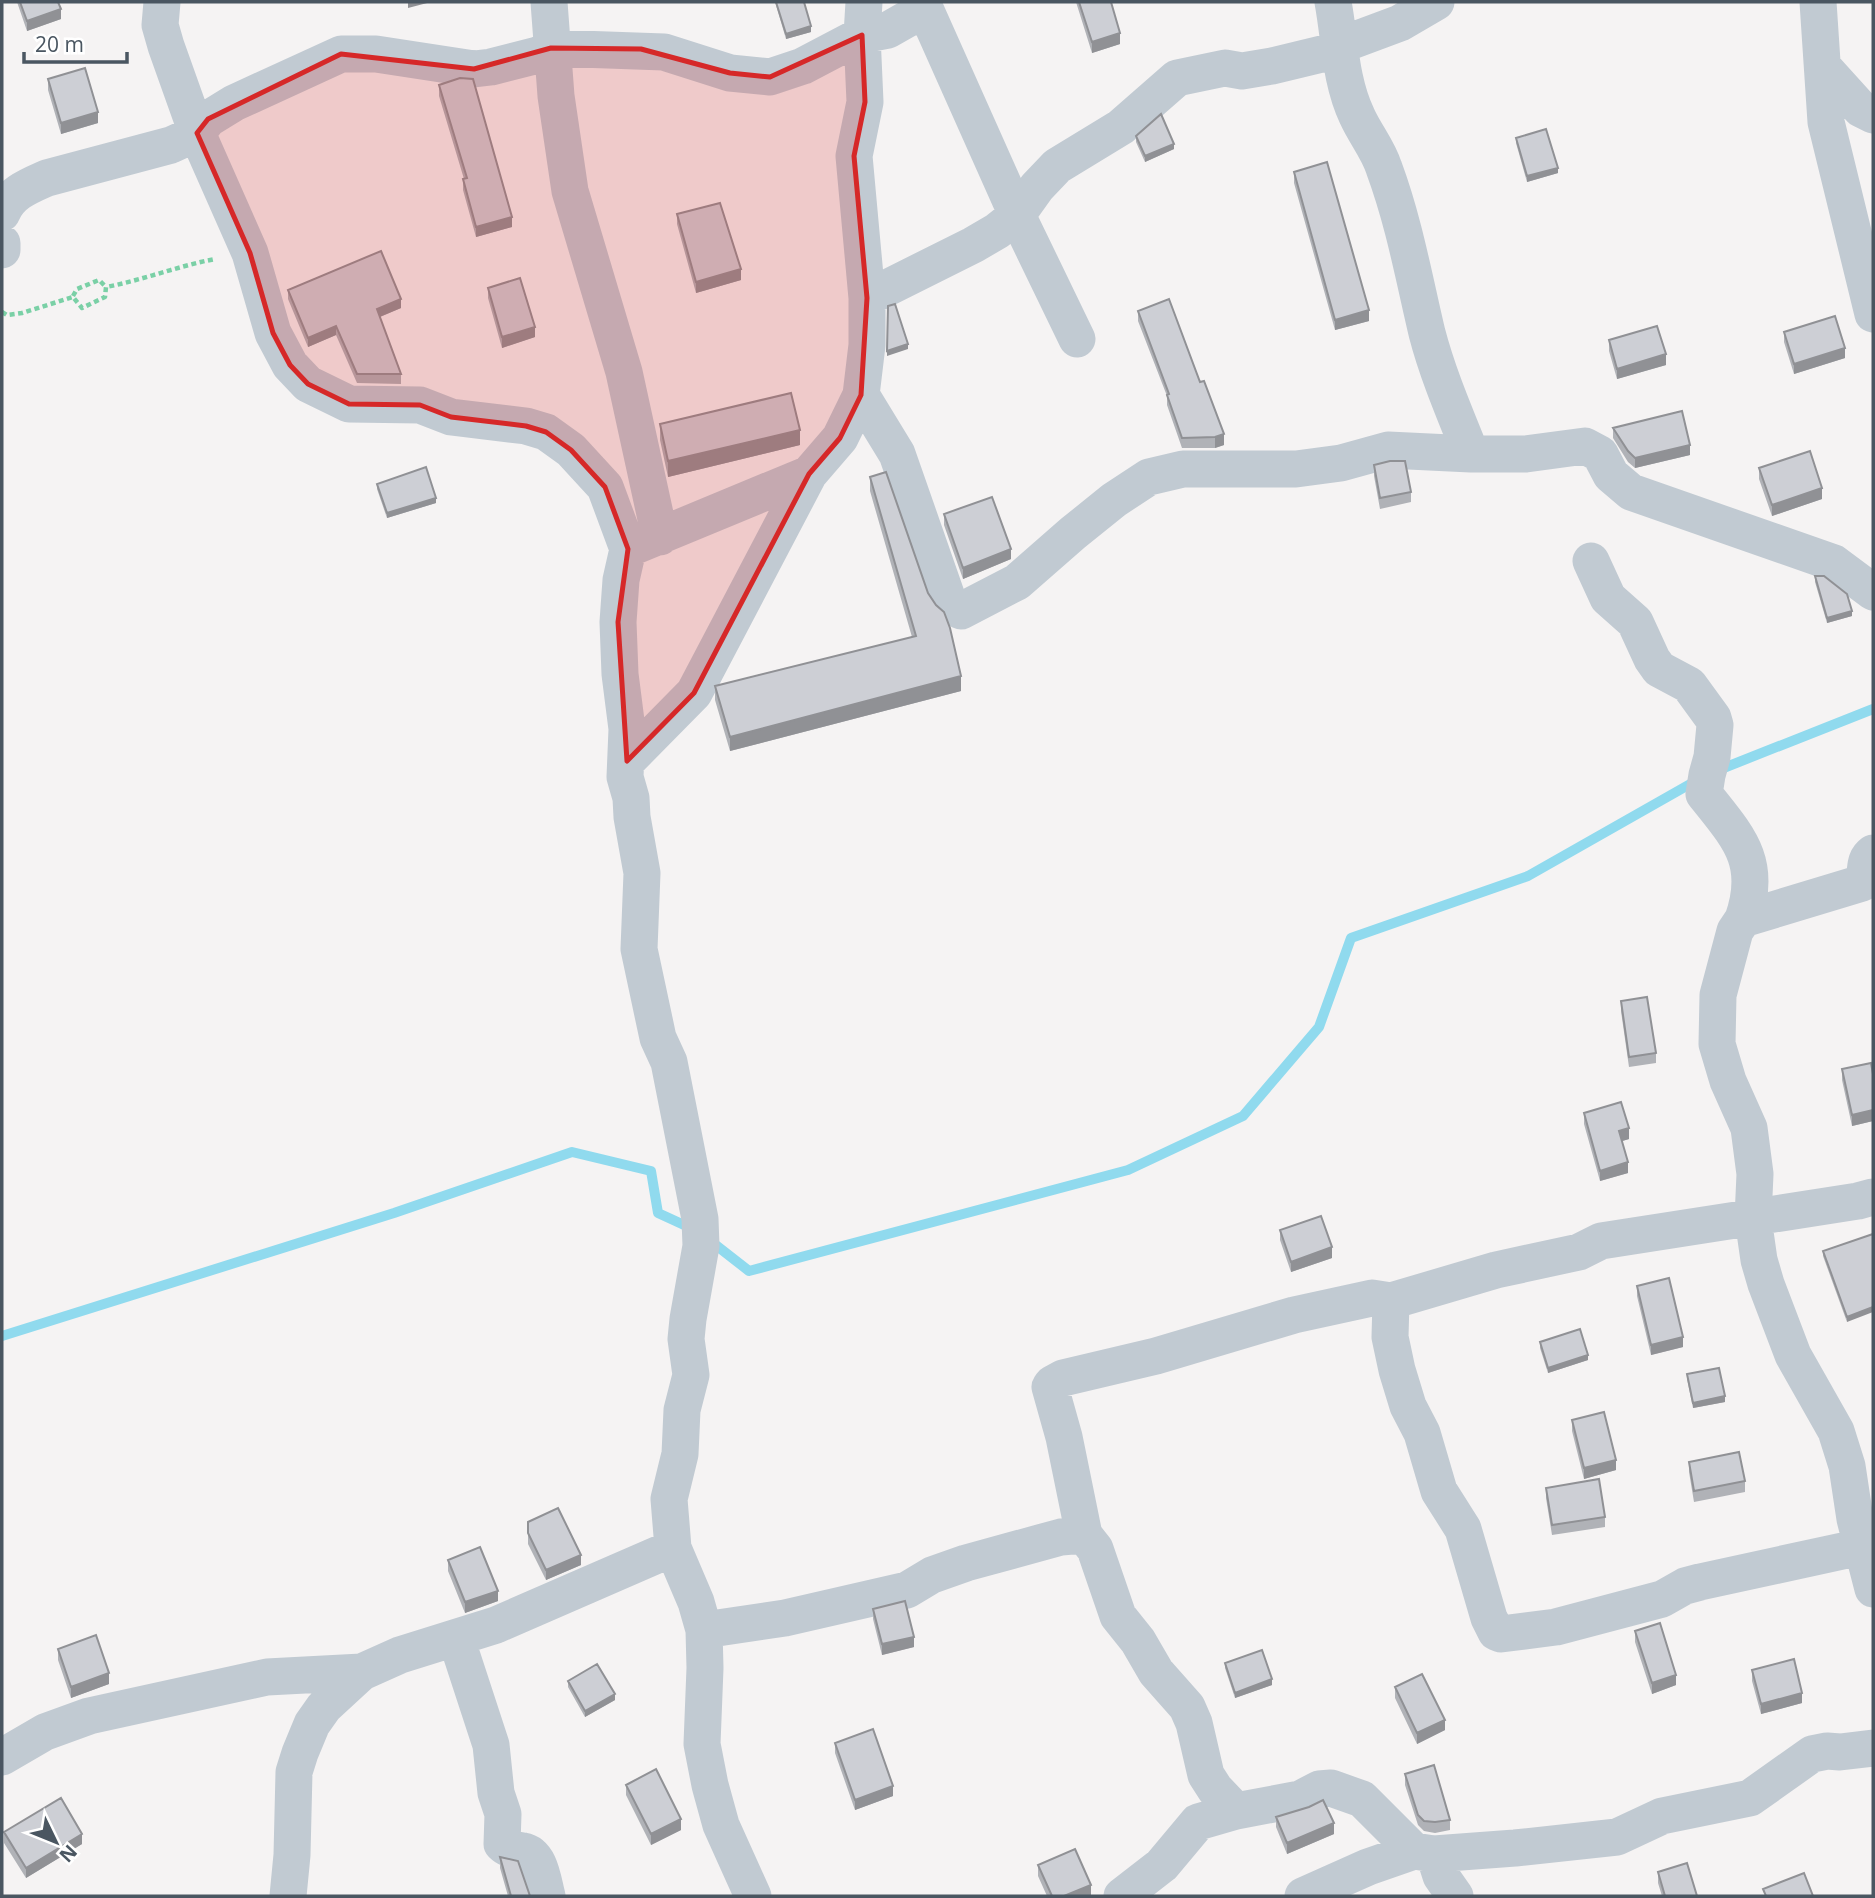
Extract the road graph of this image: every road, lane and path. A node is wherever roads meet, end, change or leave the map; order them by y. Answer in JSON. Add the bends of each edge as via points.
{"nodes":[{"id":1,"x":162,"y":2,"type":"edge"},
{"id":2,"x":549,"y":2,"type":"edge"},
{"id":3,"x":1333,"y":2,"type":"edge"},
{"id":4,"x":1436,"y":2,"type":"edge"},
{"id":5,"x":1818,"y":2,"type":"edge"},
{"id":6,"x":924,"y":6,"type":"edge"},
{"id":7,"x":863,"y":18,"type":"edge"},
{"id":8,"x":1341,"y":45,"type":"junction"},
{"id":9,"x":551,"y":48,"type":"junction"},
{"id":10,"x":1823,"y":67,"type":"junction"},
{"id":11,"x":1873,"y":115,"type":"edge"},
{"id":12,"x":197,"y":133,"type":"junction"},
{"id":13,"x":2,"y":213,"type":"edge"},
{"id":14,"x":1017,"y":215,"type":"junction"},
{"id":15,"x":2,"y":243,"type":"edge"},
{"id":16,"x":2,"y":250,"type":"edge"},
{"id":17,"x":250,"y":253,"type":"junction"},
{"id":18,"x":106,"y":287,"type":"junction"},
{"id":19,"x":73,"y":297,"type":"junction"},
{"id":20,"x":867,"y":298,"type":"junction"},
{"id":21,"x":2,"y":312,"type":"edge"},
{"id":22,"x":1873,"y":314,"type":"edge"},
{"id":23,"x":1077,"y":339,"type":"dead end"},
{"id":24,"x":861,"y":395,"type":"junction"},
{"id":25,"x":1471,"y":454,"type":"junction"},
{"id":26,"x":809,"y":474,"type":"junction"},
{"id":27,"x":644,"y":543,"type":"junction"},
{"id":28,"x":1591,"y":561,"type":"dead end"},
{"id":29,"x":1873,"y":592,"type":"edge"},
{"id":30,"x":627,"y":761,"type":"junction"},
{"id":31,"x":1873,"y":853,"type":"edge"},
{"id":32,"x":1744,"y":919,"type":"junction"},
{"id":33,"x":1873,"y":1197,"type":"edge"},
{"id":34,"x":1753,"y":1218,"type":"junction"},
{"id":35,"x":1391,"y":1301,"type":"junction"},
{"id":36,"x":1084,"y":1535,"type":"junction"},
{"id":37,"x":1861,"y":1547,"type":"junction"},
{"id":38,"x":673,"y":1548,"type":"junction"},
{"id":39,"x":1873,"y":1589,"type":"edge"},
{"id":40,"x":704,"y":1630,"type":"junction"},
{"id":41,"x":456,"y":1638,"type":"junction"},
{"id":42,"x":362,"y":1672,"type":"junction"},
{"id":43,"x":1873,"y":1748,"type":"edge"},
{"id":44,"x":2,"y":1757,"type":"edge"},
{"id":45,"x":1236,"y":1811,"type":"junction"},
{"id":46,"x":1424,"y":1853,"type":"junction"},
{"id":47,"x":288,"y":1896,"type":"edge"},
{"id":48,"x":547,"y":1896,"type":"edge"},
{"id":49,"x":753,"y":1896,"type":"edge"},
{"id":50,"x":1122,"y":1896,"type":"edge"},
{"id":51,"x":1303,"y":1896,"type":"edge"},
{"id":52,"x":1455,"y":1896,"type":"edge"}],
"edges":[{"from":1,"to":12,"type":"street","via":[[160,25]]},
{"from":2,"to":9,"type":"street"},
{"from":3,"to":8,"type":"street"},
{"from":4,"to":8,"type":"street","via":[[1400,23]]},
{"from":5,"to":10,"type":"street"},
{"from":6,"to":7,"type":"street","via":[[888,30]]},
{"from":6,"to":14,"type":"street"},
{"from":7,"to":9,"type":"street","via":[[803,66],[770,77],[730,73],[664,51]]},
{"from":7,"to":20,"type":"street","via":[[864,102],[854,156]]},
{"from":8,"to":14,"type":"street","via":[[1282,64],[1242,71],[1225,68],[1177,78],[1121,127],[1057,166]]},
{"from":8,"to":25,"type":"street","via":[[1341,67],[1349,94],[1384,167],[1413,262],[1435,359]]},
{"from":9,"to":12,"type":"street","via":[[474,69],[376,54],[341,54],[233,103],[208,119]]},
{"from":9,"to":27,"type":"street","via":[[570,191],[624,372]]},
{"from":10,"to":11,"type":"street","via":[[1861,109]]},
{"from":10,"to":22,"type":"street","via":[[1826,122]]},
{"from":12,"to":13,"type":"street","via":[[144,154],[47,178],[15,194]]},
{"from":12,"to":17,"type":"street"},
{"from":14,"to":20,"type":"street","via":[[973,245]]},
{"from":14,"to":23,"type":"street"},
{"from":15,"to":16,"type":"street"},
{"from":17,"to":18,"type":"path","via":[[180,265]]},
{"from":17,"to":27,"type":"street","via":[[273,333],[290,365],[308,384],[349,404],[420,405],[451,417],[546,432],[571,450],[605,487]]},
{"from":18,"to":19,"type":"path","via":[[99,280],[77,289]]},
{"from":18,"to":19,"type":"path","via":[[105,297],[82,308]]},
{"from":19,"to":21,"type":"path","via":[[23,313]]},
{"from":20,"to":24,"type":"street"},
{"from":24,"to":25,"type":"street","via":[[897,454],[948,600],[961,611],[1017,582],[1114,500],[1149,477],[1183,469],[1296,469],[1388,450]]},
{"from":24,"to":26,"type":"street","via":[[840,438]]},
{"from":25,"to":29,"type":"street","via":[[1526,454],[1585,446],[1600,454],[1611,475],[1631,492],[1834,563]]},
{"from":26,"to":27,"type":"street"},
{"from":26,"to":30,"type":"street","via":[[694,693]]},
{"from":27,"to":30,"type":"street","via":[[621,580],[618,622]]},
{"from":28,"to":32,"type":"street","via":[[1608,598],[1635,622],[1659,669],[1689,685],[1713,718],[1712,757],[1704,794],[1739,838],[1746,856],[1751,880]]},
{"from":30,"to":38,"type":"street","via":[[625,777],[642,873],[639,949],[658,1038],[669,1062],[701,1219],[687,1329],[691,1375],[669,1499]]},
{"from":31,"to":32,"type":"street","via":[[1866,861],[1862,883]]},
{"from":32,"to":34,"type":"street","via":[[1735,931],[1716,1016],[1720,1056],[1749,1128],[1755,1174]]},
{"from":33,"to":34,"type":"street"},
{"from":34,"to":35,"type":"street","via":[[1601,1241],[1580,1252],[1496,1270]]},
{"from":34,"to":37,"type":"street","via":[[1759,1260],[1786,1340],[1836,1431]]},
{"from":35,"to":36,"type":"street","via":[[1372,1298],[1294,1315],[1052,1384]]},
{"from":35,"to":37,"type":"street","via":[[1390,1336],[1408,1406],[1422,1433],[1439,1491],[1463,1529],[1489,1618],[1501,1634],[1556,1627],[1662,1600],[1700,1582]]},
{"from":36,"to":40,"type":"street","via":[[1051,1539],[966,1563],[907,1590],[785,1618]]},
{"from":36,"to":45,"type":"street","via":[[1095,1549],[1118,1616],[1156,1672],[1187,1707],[1206,1775]]},
{"from":37,"to":39,"type":"street"},
{"from":38,"to":40,"type":"street"},
{"from":38,"to":41,"type":"street"},
{"from":40,"to":49,"type":"street","via":[[702,1744],[721,1825]]},
{"from":41,"to":42,"type":"street"},
{"from":41,"to":48,"type":"street","via":[[491,1745],[503,1814],[502,1844],[531,1854]]},
{"from":42,"to":44,"type":"street","via":[[267,1677],[89,1716],[45,1732]]},
{"from":42,"to":47,"type":"street","via":[[324,1707],[300,1753],[294,1772]]},
{"from":43,"to":46,"type":"street","via":[[1812,1754],[1750,1798],[1662,1816],[1616,1837]]},
{"from":45,"to":46,"type":"street","via":[[1331,1788],[1362,1799]]},
{"from":45,"to":50,"type":"street","via":[[1198,1822],[1163,1864]]},
{"from":46,"to":51,"type":"street","via":[[1368,1867]]},
{"from":46,"to":52,"type":"street"}]}
